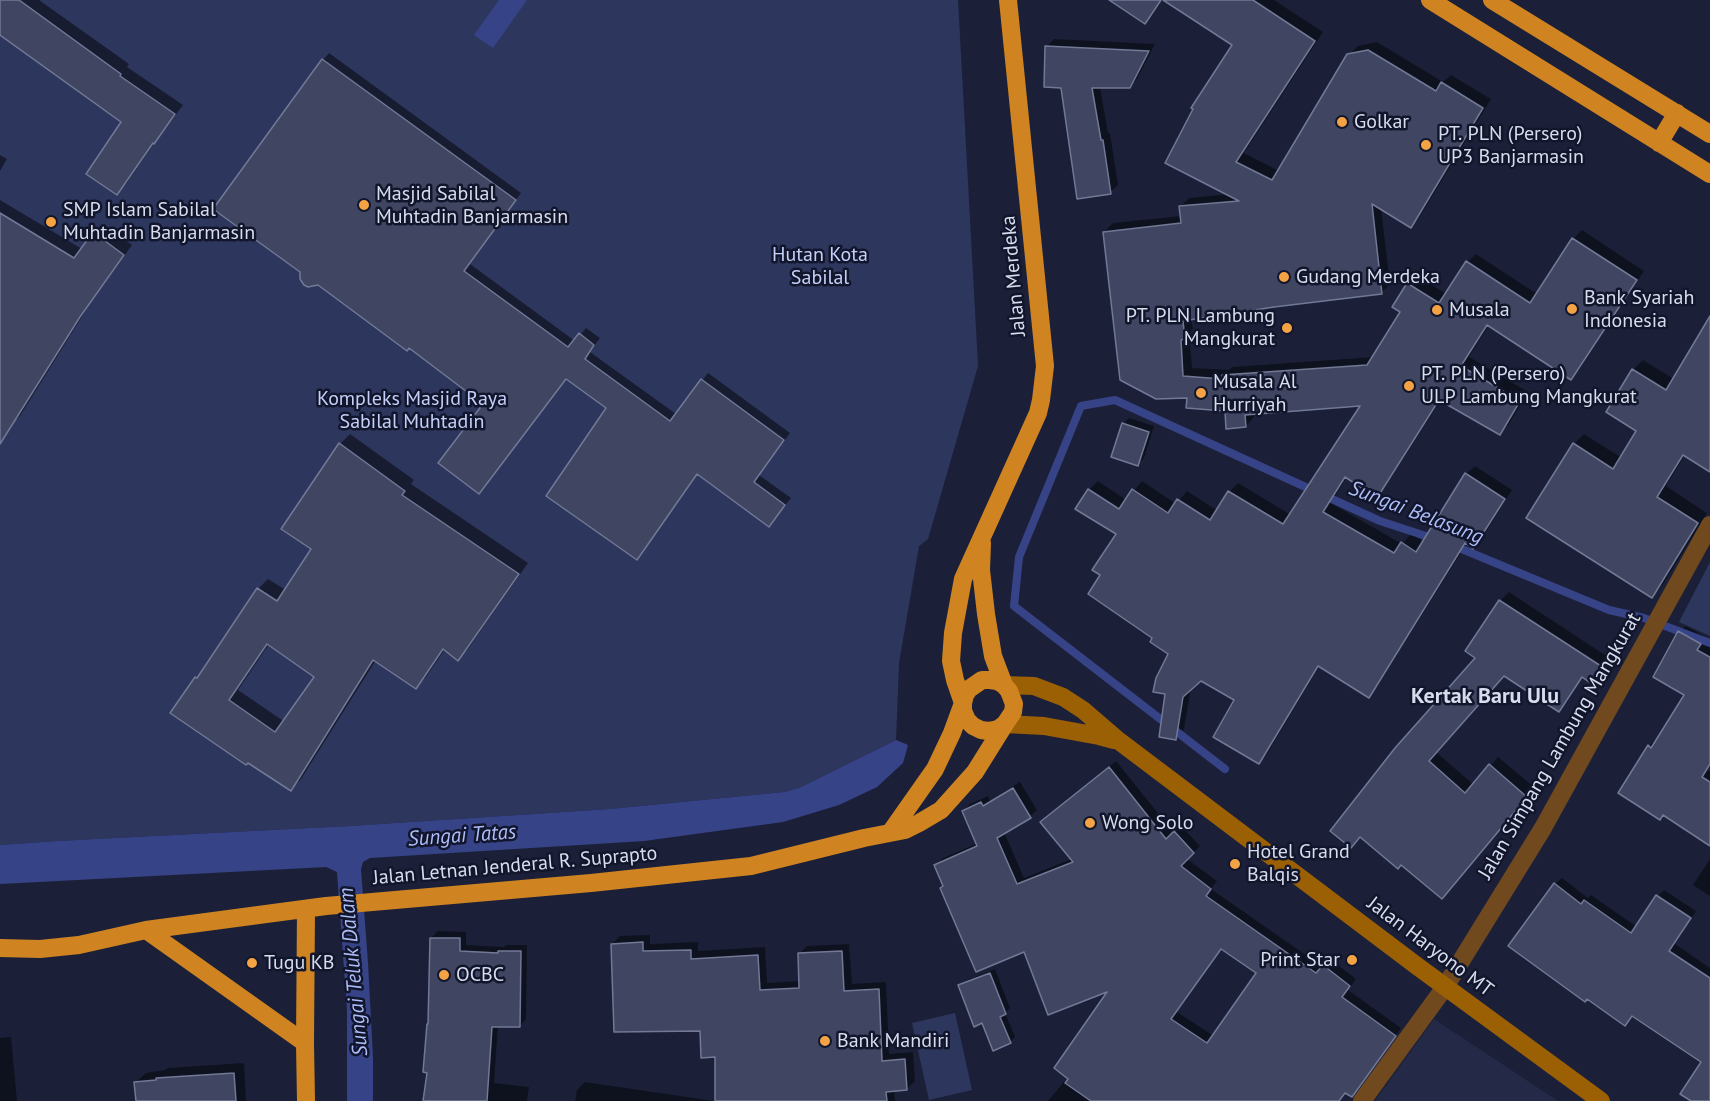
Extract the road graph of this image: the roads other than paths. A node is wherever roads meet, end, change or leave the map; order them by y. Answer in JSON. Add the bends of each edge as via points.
{"nodes":[{"id":1,"x":1008,"y":0,"type":"edge"},
{"id":2,"x":1430,"y":0,"type":"edge"},
{"id":3,"x":1492,"y":0,"type":"edge"},
{"id":4,"x":1546,"y":33,"type":"junction"},
{"id":5,"x":1529,"y":62,"type":"junction"},
{"id":6,"x":1677,"y":113,"type":"junction"},
{"id":7,"x":1710,"y":134,"type":"edge"},
{"id":8,"x":1659,"y":143,"type":"junction"},
{"id":9,"x":1710,"y":174,"type":"edge"},
{"id":10,"x":1710,"y":525,"type":"edge"},
{"id":11,"x":982,"y":536,"type":"junction"},
{"id":12,"x":1004,"y":685,"type":"junction"},
{"id":13,"x":963,"y":703,"type":"junction"},
{"id":14,"x":1005,"y":724,"type":"junction"},
{"id":15,"x":1119,"y":741,"type":"junction"},
{"id":16,"x":890,"y":833,"type":"junction"},
{"id":17,"x":306,"y":909,"type":"junction"},
{"id":18,"x":146,"y":930,"type":"junction"},
{"id":19,"x":0,"y":948,"type":"edge"},
{"id":20,"x":1445,"y":987,"type":"junction"},
{"id":21,"x":305,"y":1043,"type":"junction"},
{"id":22,"x":306,"y":1101,"type":"edge"},
{"id":23,"x":1362,"y":1101,"type":"edge"},
{"id":24,"x":1601,"y":1101,"type":"edge"}],
"edges":[{"from":1,"to":11,"type":"highway","name":"Jalan Merdeka","via":[[1045,366],[1038,413]]},
{"from":2,"to":5,"type":"highway"},
{"from":3,"to":4,"type":"highway"},
{"from":4,"to":5,"type":"highway"},
{"from":4,"to":6,"type":"highway"},
{"from":5,"to":8,"type":"highway"},
{"from":6,"to":7,"type":"highway"},
{"from":6,"to":8,"type":"highway"},
{"from":8,"to":9,"type":"highway"},
{"from":10,"to":20,"type":"street","name":"Jalan Simpang Lambung Mangkurat","via":[[1543,828]]},
{"from":11,"to":12,"type":"highway","via":[[986,614],[993,656]]},
{"from":11,"to":13,"type":"highway","name":"Jalan Merdeka","via":[[963,579],[953,633],[952,670]]},
{"from":12,"to":13,"type":"highway","via":[[990,680],[975,683]]},
{"from":12,"to":14,"type":"highway","via":[[1014,704]]},
{"from":12,"to":15,"type":"street","name":"Jalan Haryono MT","via":[[1034,686],[1063,697]]},
{"from":13,"to":14,"type":"highway","via":[[972,726],[989,731]]},
{"from":13,"to":16,"type":"highway","via":[[935,769]]},
{"from":14,"to":15,"type":"street","name":"Jalan Haryono MT","via":[[1044,726]]},
{"from":14,"to":16,"type":"highway","name":"Jalan Letnan Jenderal R. Suprapto","via":[[975,772],[941,810],[904,830]]},
{"from":15,"to":20,"type":"street","name":"Jalan Haryono MT"},
{"from":16,"to":17,"type":"highway","name":"Jalan Letnan Jenderal R. Suprapto","via":[[751,866]]},
{"from":17,"to":18,"type":"highway","name":"Jalan Letnan Jenderal R. Suprapto"},
{"from":17,"to":21,"type":"highway"},
{"from":18,"to":19,"type":"highway","name":"Jalan Letnan Jenderal R. Suprapto","via":[[79,945]]},
{"from":18,"to":21,"type":"highway"},
{"from":20,"to":23,"type":"street","name":"Jalan Simpang Lambung Mangkurat"},
{"from":20,"to":24,"type":"street","name":"Jalan Haryono MT"},
{"from":21,"to":22,"type":"highway"}]}
